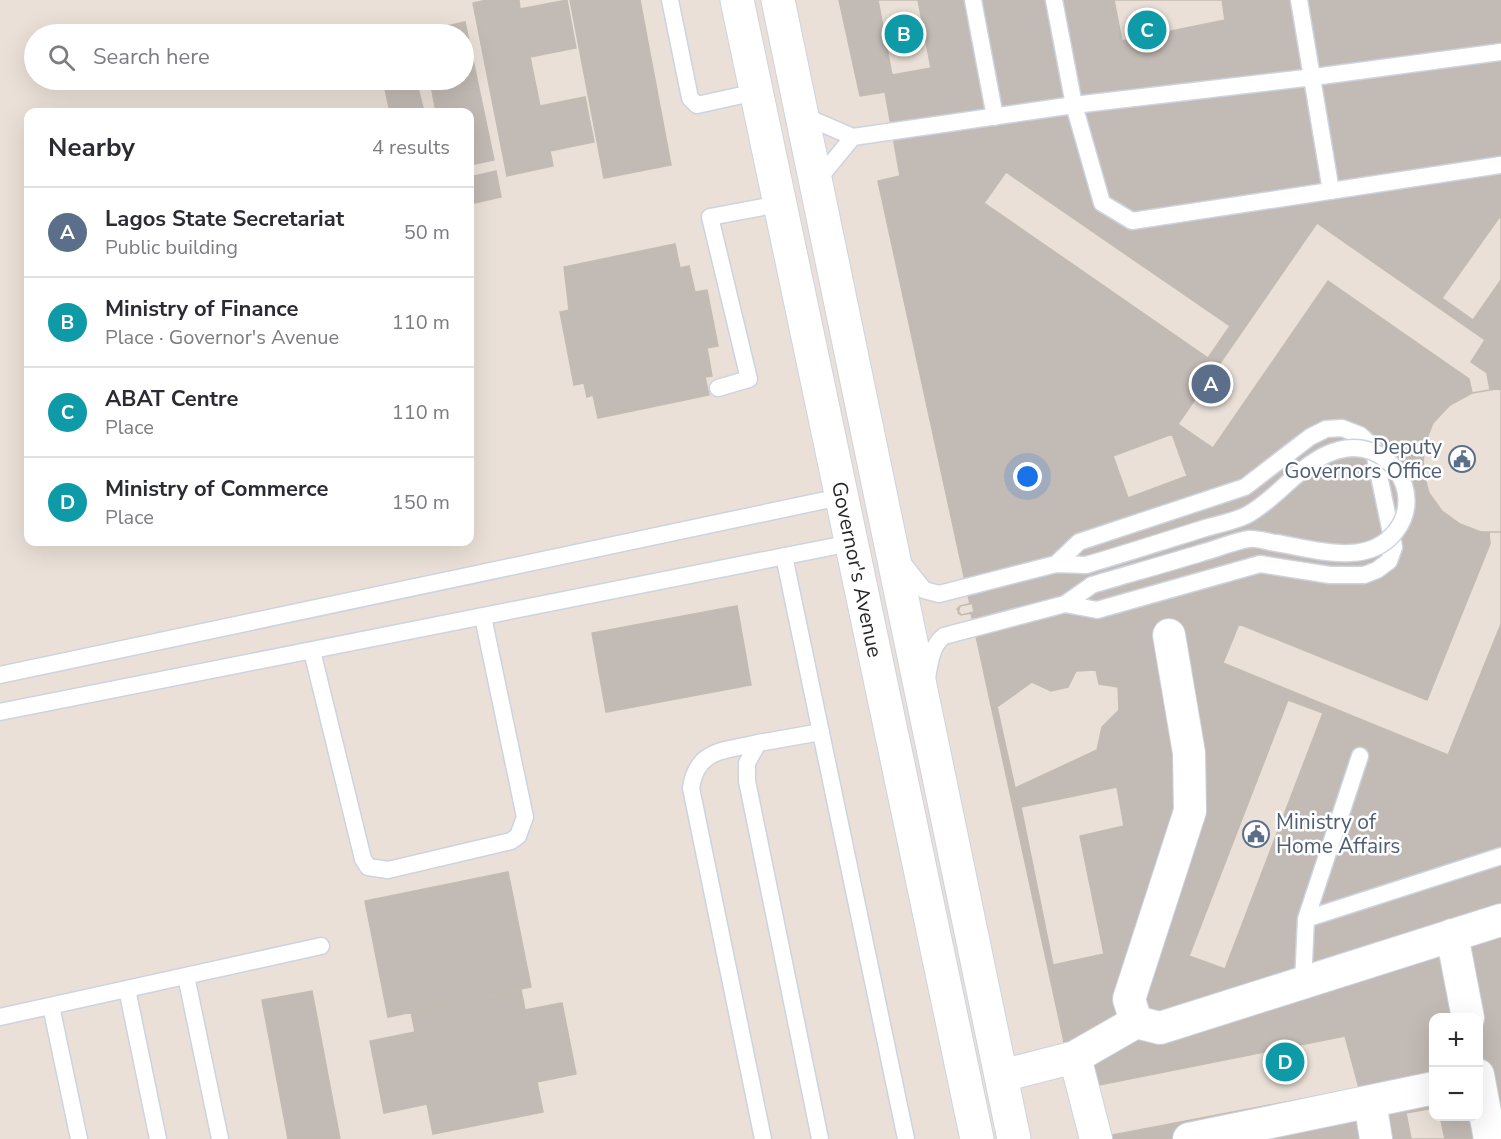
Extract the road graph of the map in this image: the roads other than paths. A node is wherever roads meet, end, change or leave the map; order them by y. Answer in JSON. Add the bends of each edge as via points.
{"nodes":[{"id":1,"x":670,"y":0,"type":"edge"},
{"id":2,"x":737,"y":0,"type":"edge"},
{"id":3,"x":778,"y":0,"type":"edge"},
{"id":4,"x":973,"y":0,"type":"edge"},
{"id":5,"x":1054,"y":0,"type":"edge"},
{"id":6,"x":1299,"y":0,"type":"edge"},
{"id":7,"x":1501,"y":52,"type":"edge"},
{"id":8,"x":1314,"y":77,"type":"junction"},
{"id":9,"x":756,"y":92,"type":"junction"},
{"id":10,"x":1074,"y":105,"type":"junction"},
{"id":11,"x":801,"y":115,"type":"junction"},
{"id":12,"x":995,"y":117,"type":"junction"},
{"id":13,"x":853,"y":137,"type":"junction"},
{"id":14,"x":1501,"y":165,"type":"edge"},
{"id":15,"x":815,"y":183,"type":"junction"},
{"id":16,"x":1331,"y":191,"type":"junction"},
{"id":17,"x":779,"y":204,"type":"junction"},
{"id":18,"x":718,"y":388,"type":"dead end"},
{"id":19,"x":840,"y":497,"type":"junction"},
{"id":20,"x":851,"y":543,"type":"junction"},
{"id":21,"x":891,"y":547,"type":"junction"},
{"id":22,"x":784,"y":556,"type":"junction"},
{"id":23,"x":1056,"y":564,"type":"junction"},
{"id":24,"x":1065,"y":604,"type":"junction"},
{"id":25,"x":483,"y":616,"type":"junction"},
{"id":26,"x":1169,"y":635,"type":"dead end"},
{"id":27,"x":312,"y":651,"type":"junction"},
{"id":28,"x":0,"y":675,"type":"edge"},
{"id":29,"x":923,"y":703,"type":"junction"},
{"id":30,"x":0,"y":712,"type":"edge"},
{"id":31,"x":821,"y":732,"type":"junction"},
{"id":32,"x":758,"y":743,"type":"junction"},
{"id":33,"x":1360,"y":756,"type":"dead end"},
{"id":34,"x":1501,"y":856,"type":"edge"},
{"id":35,"x":1306,"y":919,"type":"junction"},
{"id":36,"x":1501,"y":920,"type":"edge"},
{"id":37,"x":1452,"y":935,"type":"junction"},
{"id":38,"x":321,"y":946,"type":"dead end"},
{"id":39,"x":186,"y":976,"type":"junction"},
{"id":40,"x":1304,"y":982,"type":"junction"},
{"id":41,"x":127,"y":989,"type":"junction"},
{"id":42,"x":51,"y":1006,"type":"junction"},
{"id":43,"x":1467,"y":1013,"type":"edge"},
{"id":44,"x":0,"y":1017,"type":"edge"},
{"id":45,"x":1136,"y":1022,"type":"junction"},
{"id":46,"x":1075,"y":1057,"type":"junction"},
{"id":47,"x":1001,"y":1076,"type":"junction"},
{"id":48,"x":1429,"y":1089,"type":"edge"},
{"id":49,"x":1483,"y":1100,"type":"edge"},
{"id":50,"x":1370,"y":1102,"type":"junction"},
{"id":51,"x":79,"y":1139,"type":"edge"},
{"id":52,"x":158,"y":1139,"type":"edge"},
{"id":53,"x":220,"y":1139,"type":"edge"},
{"id":54,"x":763,"y":1139,"type":"edge"},
{"id":55,"x":820,"y":1139,"type":"edge"},
{"id":56,"x":906,"y":1139,"type":"edge"},
{"id":57,"x":977,"y":1139,"type":"edge"},
{"id":58,"x":1014,"y":1139,"type":"edge"},
{"id":59,"x":1096,"y":1139,"type":"edge"},
{"id":60,"x":1189,"y":1139,"type":"edge"},
{"id":61,"x":1376,"y":1139,"type":"edge"},
{"id":62,"x":1490,"y":1139,"type":"edge"}],
"edges":[{"from":1,"to":9,"type":"lane","via":[[690,98],[698,105]]},
{"from":2,"to":9,"type":"street","name":"Governor's Avenue"},
{"from":3,"to":11,"type":"street","name":"Governor's Avenue"},
{"from":4,"to":12,"type":"lane"},
{"from":5,"to":10,"type":"lane"},
{"from":6,"to":8,"type":"lane"},
{"from":7,"to":8,"type":"lane"},
{"from":8,"to":10,"type":"lane"},
{"from":8,"to":16,"type":"lane"},
{"from":9,"to":17,"type":"street","name":"Governor's Avenue"},
{"from":10,"to":12,"type":"lane"},
{"from":10,"to":16,"type":"lane","via":[[1102,203],[1132,222]]},
{"from":11,"to":13,"type":"lane"},
{"from":11,"to":15,"type":"street","name":"Governor's Avenue"},
{"from":12,"to":13,"type":"lane"},
{"from":13,"to":15,"type":"lane"},
{"from":14,"to":16,"type":"lane"},
{"from":15,"to":21,"type":"street","name":"Governor's Avenue"},
{"from":17,"to":18,"type":"lane","via":[[710,217],[749,379]]},
{"from":17,"to":19,"type":"street","name":"Governor's Avenue"},
{"from":19,"to":20,"type":"street","name":"Governor's Avenue"},
{"from":19,"to":28,"type":"lane"},
{"from":20,"to":22,"type":"lane"},
{"from":20,"to":57,"type":"street","name":"Governor's Avenue"},
{"from":21,"to":23,"type":"lane","via":[[918,584],[932,594]]},
{"from":21,"to":29,"type":"street","name":"Governor's Avenue"},
{"from":22,"to":25,"type":"lane"},
{"from":22,"to":31,"type":"lane"},
{"from":23,"to":24,"type":"lane","bridge":true,"via":[[1086,566],[1246,515],[1316,461],[1337,450],[1368,450],[1383,457],[1398,469],[1406,488],[1406,509],[1399,527],[1376,548],[1336,553],[1251,539],[1092,585]]},
{"from":23,"to":24,"type":"lane","via":[[1079,542],[1245,487],[1326,429],[1351,431],[1373,447],[1394,547],[1389,561],[1377,570],[1350,577],[1260,564],[1097,610]]},
{"from":24,"to":29,"type":"lane","via":[[944,636],[932,654]]},
{"from":25,"to":27,"type":"lane"},
{"from":25,"to":27,"type":"lane","via":[[525,818],[523,828],[511,841],[388,870],[368,867],[363,859]]},
{"from":26,"to":45,"type":"street","via":[[1189,753],[1190,811],[1129,999]]},
{"from":27,"to":30,"type":"lane"},
{"from":29,"to":47,"type":"street","name":"Governor's Avenue"},
{"from":31,"to":32,"type":"lane"},
{"from":31,"to":56,"type":"lane"},
{"from":32,"to":54,"type":"lane","via":[[712,754],[700,762],[693,773],[691,788]]},
{"from":32,"to":55,"type":"lane","via":[[747,763],[747,782]]},
{"from":33,"to":35,"type":"lane"},
{"from":34,"to":35,"type":"lane"},
{"from":35,"to":40,"type":"lane"},
{"from":36,"to":37,"type":"street"},
{"from":37,"to":40,"type":"street"},
{"from":37,"to":43,"type":"street"},
{"from":38,"to":39,"type":"lane"},
{"from":39,"to":41,"type":"lane"},
{"from":39,"to":53,"type":"lane"},
{"from":40,"to":45,"type":"street","via":[[1160,1028]]},
{"from":41,"to":42,"type":"lane"},
{"from":41,"to":52,"type":"lane"},
{"from":42,"to":44,"type":"lane"},
{"from":42,"to":51,"type":"lane"},
{"from":45,"to":46,"type":"street"},
{"from":46,"to":47,"type":"street"},
{"from":46,"to":59,"type":"street"},
{"from":47,"to":58,"type":"street","name":"Governor's Avenue"},
{"from":48,"to":50,"type":"street"},
{"from":49,"to":62,"type":"street"},
{"from":50,"to":60,"type":"street"},
{"from":50,"to":61,"type":"street"}]}
